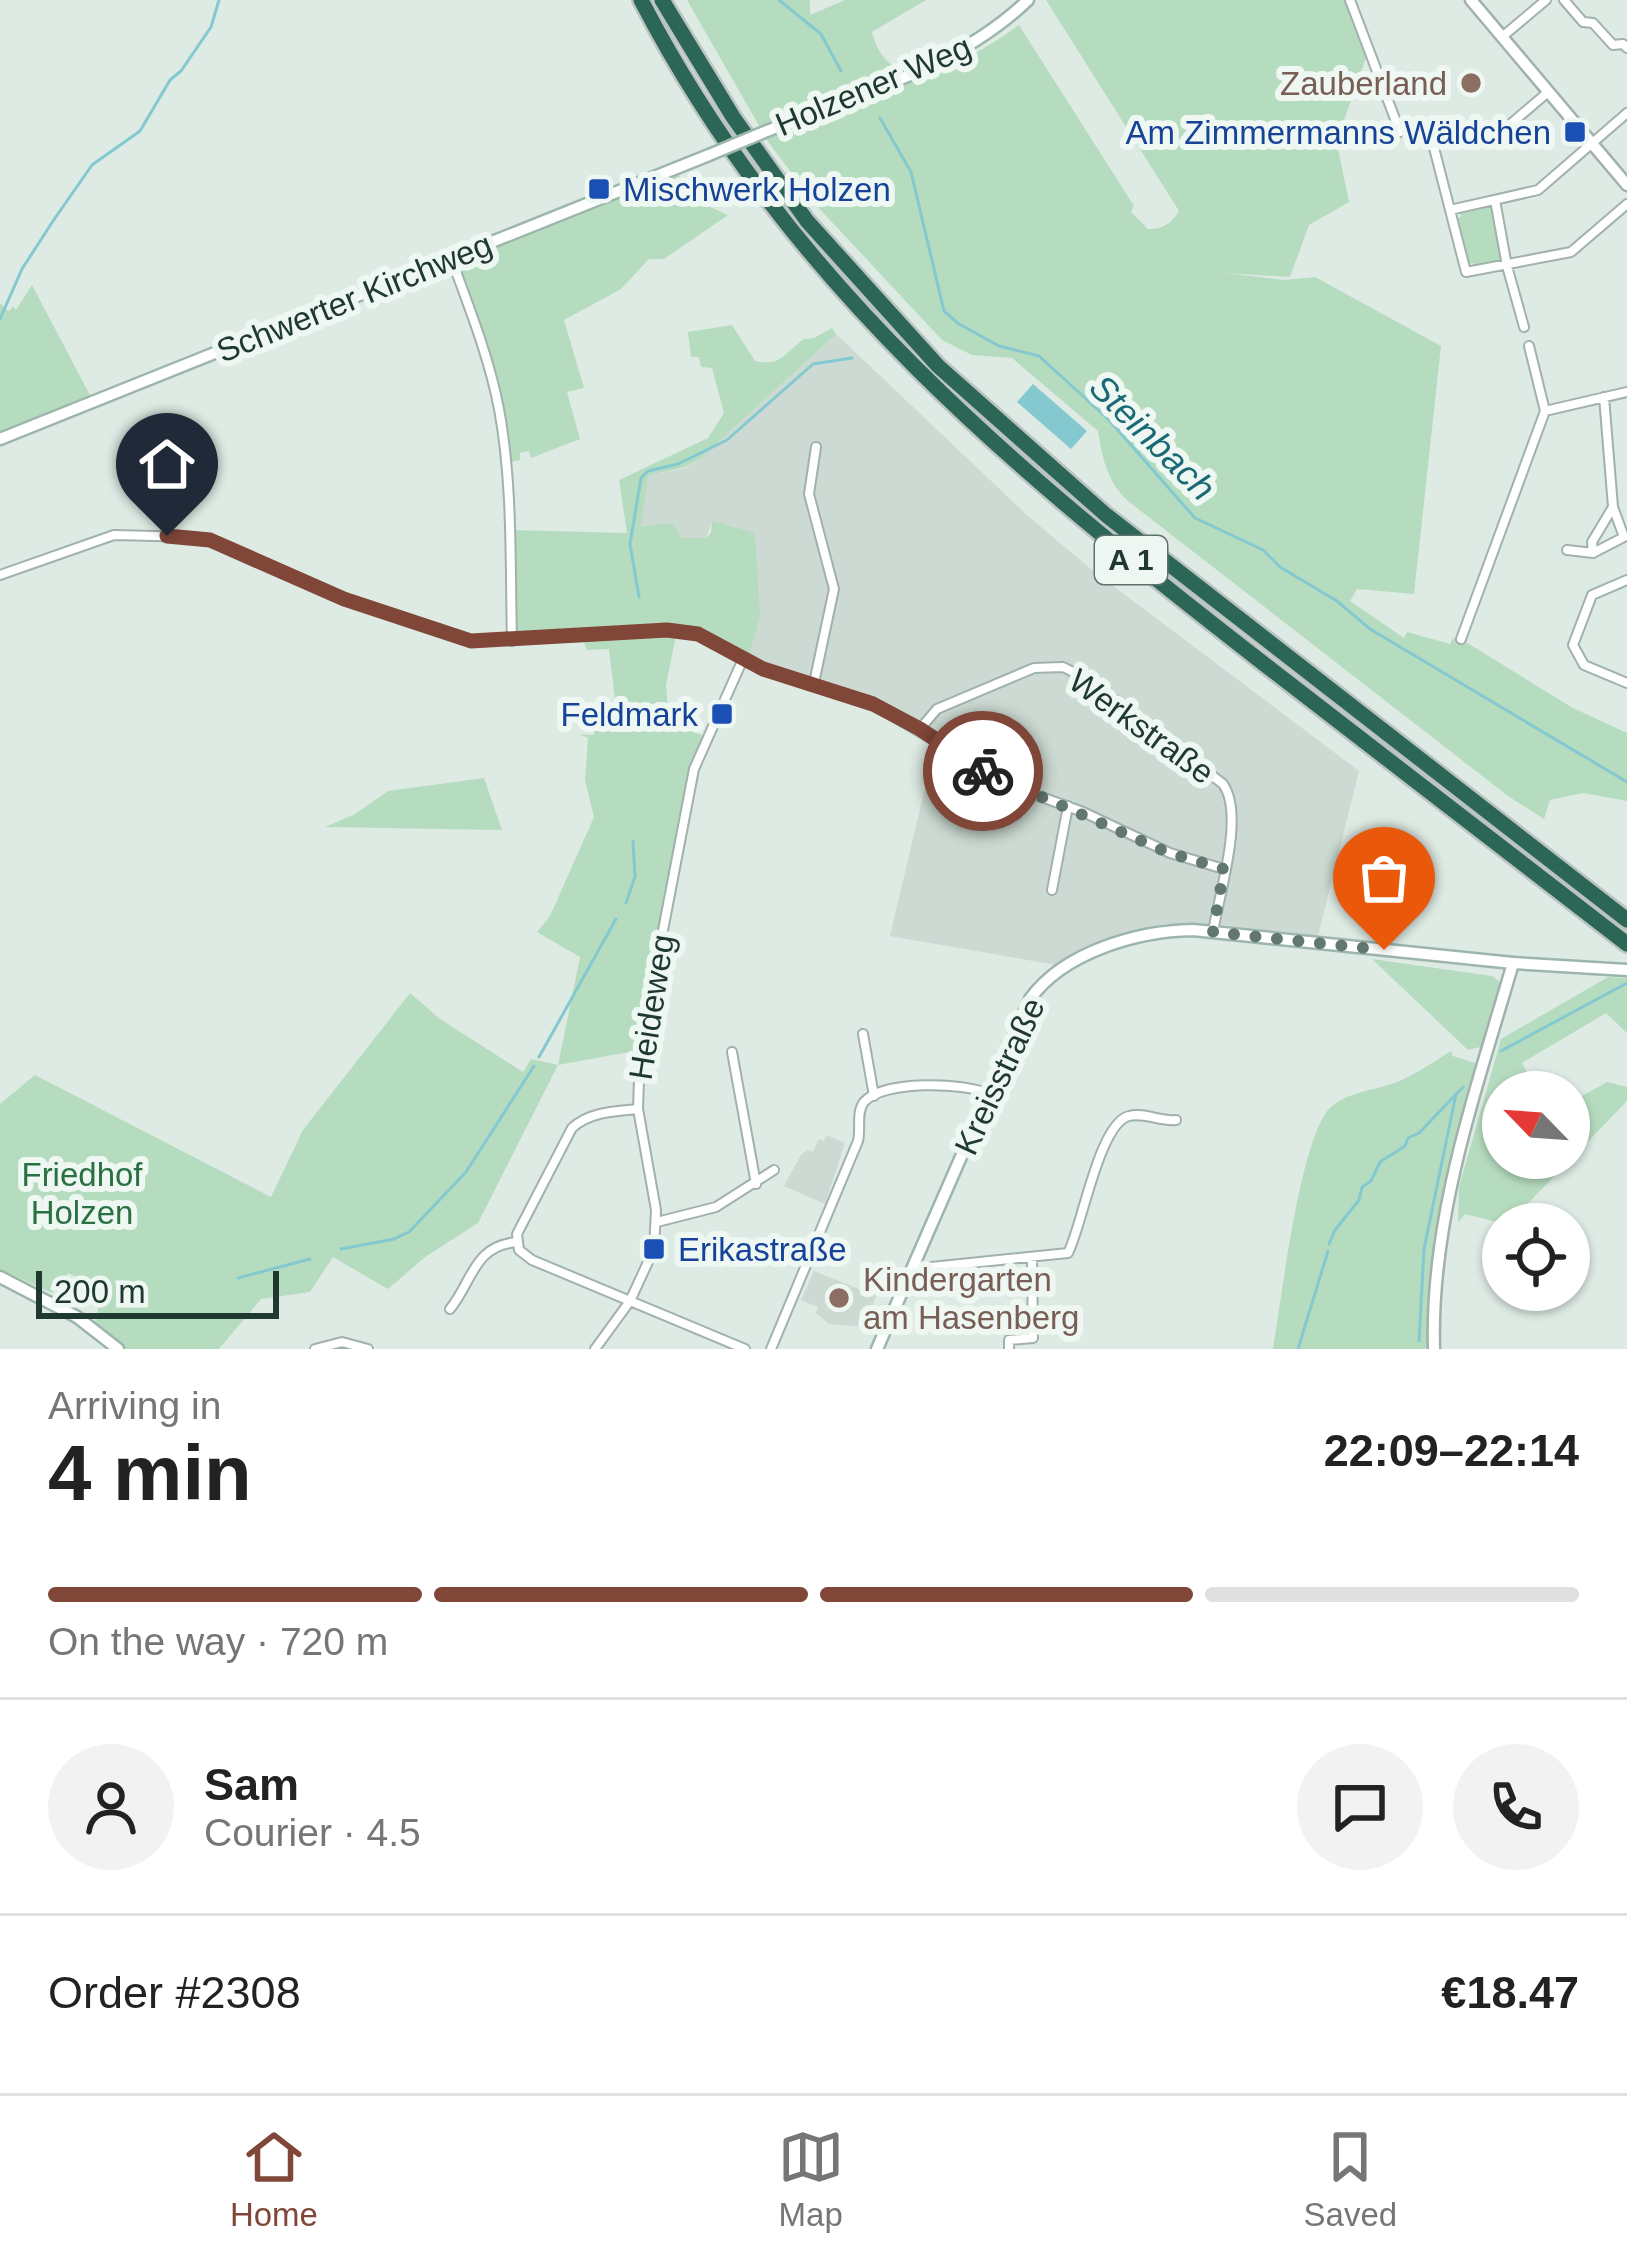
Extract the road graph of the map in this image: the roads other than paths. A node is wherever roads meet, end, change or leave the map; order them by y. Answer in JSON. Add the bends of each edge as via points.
{"nodes":[{"id":1,"x":641,"y":0,"type":"edge"},
{"id":2,"x":662,"y":0,"type":"edge"},
{"id":3,"x":1028,"y":0,"type":"edge"},
{"id":4,"x":1350,"y":0,"type":"edge"},
{"id":5,"x":1471,"y":0,"type":"edge"},
{"id":6,"x":1546,"y":0,"type":"edge"},
{"id":7,"x":1564,"y":0,"type":"edge"},
{"id":8,"x":1501,"y":38,"type":"junction"},
{"id":9,"x":1627,"y":48,"type":"edge"},
{"id":10,"x":1547,"y":93,"type":"junction"},
{"id":11,"x":1627,"y":113,"type":"edge"},
{"id":12,"x":1400,"y":132,"type":"dead end"},
{"id":13,"x":1591,"y":144,"type":"junction"},
{"id":14,"x":709,"y":155,"type":"joint"},
{"id":15,"x":1627,"y":185,"type":"edge"},
{"id":16,"x":1496,"y":200,"type":"junction"},
{"id":17,"x":1627,"y":204,"type":"edge"},
{"id":18,"x":1450,"y":211,"type":"junction"},
{"id":19,"x":451,"y":258,"type":"junction"},
{"id":20,"x":1507,"y":266,"type":"junction"},
{"id":21,"x":1524,"y":327,"type":"dead end"},
{"id":22,"x":1529,"y":346,"type":"dead end"},
{"id":23,"x":1627,"y":392,"type":"edge"},
{"id":24,"x":1604,"y":397,"type":"junction"},
{"id":25,"x":1545,"y":411,"type":"junction"},
{"id":26,"x":0,"y":439,"type":"edge"},
{"id":27,"x":816,"y":447,"type":"dead end"},
{"id":28,"x":1613,"y":507,"type":"junction"},
{"id":29,"x":1567,"y":550,"type":"dead end"},
{"id":30,"x":1594,"y":553,"type":"junction"},
{"id":31,"x":0,"y":575,"type":"edge"},
{"id":32,"x":1627,"y":580,"type":"edge"},
{"id":33,"x":1461,"y":639,"type":"dead end"},
{"id":34,"x":512,"y":641,"type":"junction"},
{"id":35,"x":742,"y":659,"type":"junction"},
{"id":36,"x":814,"y":683,"type":"junction"},
{"id":37,"x":1627,"y":683,"type":"edge"},
{"id":38,"x":920,"y":729,"type":"junction"},
{"id":39,"x":1068,"y":806,"type":"junction"},
{"id":40,"x":1224,"y":869,"type":"junction"},
{"id":41,"x":1052,"y":890,"type":"dead end"},
{"id":42,"x":1627,"y":920,"type":"edge"},
{"id":43,"x":1213,"y":932,"type":"junction"},
{"id":44,"x":1627,"y":944,"type":"edge"},
{"id":45,"x":1514,"y":963,"type":"junction"},
{"id":46,"x":1627,"y":970,"type":"edge"},
{"id":47,"x":863,"y":1034,"type":"dead end"},
{"id":48,"x":732,"y":1052,"type":"dead end"},
{"id":49,"x":989,"y":1094,"type":"junction"},
{"id":50,"x":874,"y":1096,"type":"junction"},
{"id":51,"x":638,"y":1109,"type":"junction"},
{"id":52,"x":1176,"y":1120,"type":"dead end"},
{"id":53,"x":775,"y":1170,"type":"dead end"},
{"id":54,"x":756,"y":1184,"type":"junction"},
{"id":55,"x":657,"y":1222,"type":"junction"},
{"id":56,"x":517,"y":1242,"type":"junction"},
{"id":57,"x":1032,"y":1258,"type":"junction"},
{"id":58,"x":912,"y":1268,"type":"junction"},
{"id":59,"x":0,"y":1276,"type":"edge"},
{"id":60,"x":630,"y":1301,"type":"junction"},
{"id":61,"x":450,"y":1310,"type":"dead end"},
{"id":62,"x":118,"y":1349,"type":"edge"},
{"id":63,"x":315,"y":1349,"type":"edge"},
{"id":64,"x":368,"y":1349,"type":"edge"},
{"id":65,"x":596,"y":1349,"type":"edge"},
{"id":66,"x":745,"y":1349,"type":"edge"},
{"id":67,"x":770,"y":1349,"type":"edge"},
{"id":68,"x":878,"y":1349,"type":"edge"},
{"id":69,"x":1009,"y":1349,"type":"edge"},
{"id":70,"x":1434,"y":1349,"type":"edge"}],
"edges":[{"from":1,"to":44,"type":"highway","number":"A 1","via":[[768,201],[924,380],[1131,560]]},
{"from":2,"to":42,"type":"highway","number":"A 1","via":[[808,221],[953,381],[1123,529]]},
{"from":3,"to":14,"type":"main road","name":"Holzener Weg","bridge":true,"via":[[958,53]]},
{"from":4,"to":12,"type":"street"},
{"from":5,"to":8,"type":"main road"},
{"from":6,"to":8,"type":"street"},
{"from":7,"to":9,"type":"street","via":[[1613,45]]},
{"from":8,"to":10,"type":"main road"},
{"from":10,"to":13,"type":"main road"},
{"from":10,"to":18,"type":"street","via":[[1507,127],[1433,144]]},
{"from":11,"to":13,"type":"street"},
{"from":13,"to":15,"type":"main road"},
{"from":13,"to":16,"type":"street","via":[[1538,190]]},
{"from":14,"to":19,"type":"main road","name":"Schwerter Kirchweg"},
{"from":16,"to":18,"type":"street"},
{"from":16,"to":20,"type":"street"},
{"from":17,"to":20,"type":"street","via":[[1570,253]]},
{"from":18,"to":20,"type":"street","via":[[1466,272]]},
{"from":19,"to":26,"type":"main road","name":"Schwerter Kirchweg"},
{"from":19,"to":34,"type":"street","via":[[503,430]]},
{"from":20,"to":21,"type":"street"},
{"from":22,"to":25,"type":"street"},
{"from":23,"to":24,"type":"street"},
{"from":24,"to":25,"type":"street"},
{"from":24,"to":28,"type":"street"},
{"from":25,"to":33,"type":"street"},
{"from":27,"to":36,"type":"street","via":[[809,494],[834,589]]},
{"from":28,"to":30,"type":"street","via":[[1592,542]]},
{"from":28,"to":30,"type":"street","via":[[1624,537]]},
{"from":29,"to":30,"type":"street"},
{"from":31,"to":34,"type":"street","via":[[113,535],[195,537],[457,638]]},
{"from":32,"to":37,"type":"street","via":[[1592,595],[1574,645],[1583,664]]},
{"from":34,"to":35,"type":"street","via":[[677,631]]},
{"from":35,"to":36,"type":"street"},
{"from":35,"to":51,"type":"street","name":"Heideweg","via":[[686,800],[640,1050]]},
{"from":36,"to":38,"type":"street"},
{"from":38,"to":39,"type":"street","via":[[997,779]]},
{"from":38,"to":40,"type":"street","name":"Werkstraße","via":[[937,709],[1034,668],[1080,674],[1223,784],[1233,803]]},
{"from":39,"to":40,"type":"street"},
{"from":39,"to":41,"type":"street"},
{"from":40,"to":43,"type":"street"},
{"from":43,"to":45,"type":"main road","name":"Kreisstraße"},
{"from":43,"to":49,"type":"main road","name":"Kreisstraße","via":[[1146,936],[1061,970],[1030,999]]},
{"from":45,"to":46,"type":"main road","name":"Kreisstraße"},
{"from":45,"to":70,"type":"main road","via":[[1449,1199]]},
{"from":47,"to":50,"type":"street"},
{"from":48,"to":54,"type":"street"},
{"from":49,"to":50,"type":"street","via":[[943,1084]]},
{"from":49,"to":58,"type":"main road","name":"Kreisstraße"},
{"from":50,"to":67,"type":"street","via":[[860,1109],[858,1141]]},
{"from":51,"to":55,"type":"street","name":"Heideweg"},
{"from":51,"to":56,"type":"street","via":[[595,1115],[572,1128]]},
{"from":52,"to":57,"type":"street","via":[[1119,1121],[1071,1249]]},
{"from":53,"to":54,"type":"street"},
{"from":54,"to":55,"type":"street","via":[[716,1207]]},
{"from":55,"to":60,"type":"street","name":"Heideweg","via":[[649,1267]]},
{"from":56,"to":60,"type":"street","via":[[524,1256]]},
{"from":56,"to":61,"type":"street","via":[[482,1255]]},
{"from":57,"to":58,"type":"street"},
{"from":57,"to":69,"type":"street","via":[[1034,1338],[1009,1340]]},
{"from":58,"to":68,"type":"main road","name":"Kreisstraße"},
{"from":59,"to":62,"type":"main road"},
{"from":60,"to":65,"type":"street","name":"Heideweg"},
{"from":60,"to":66,"type":"street"},
{"from":63,"to":64,"type":"street","via":[[341,1342]]}]}
